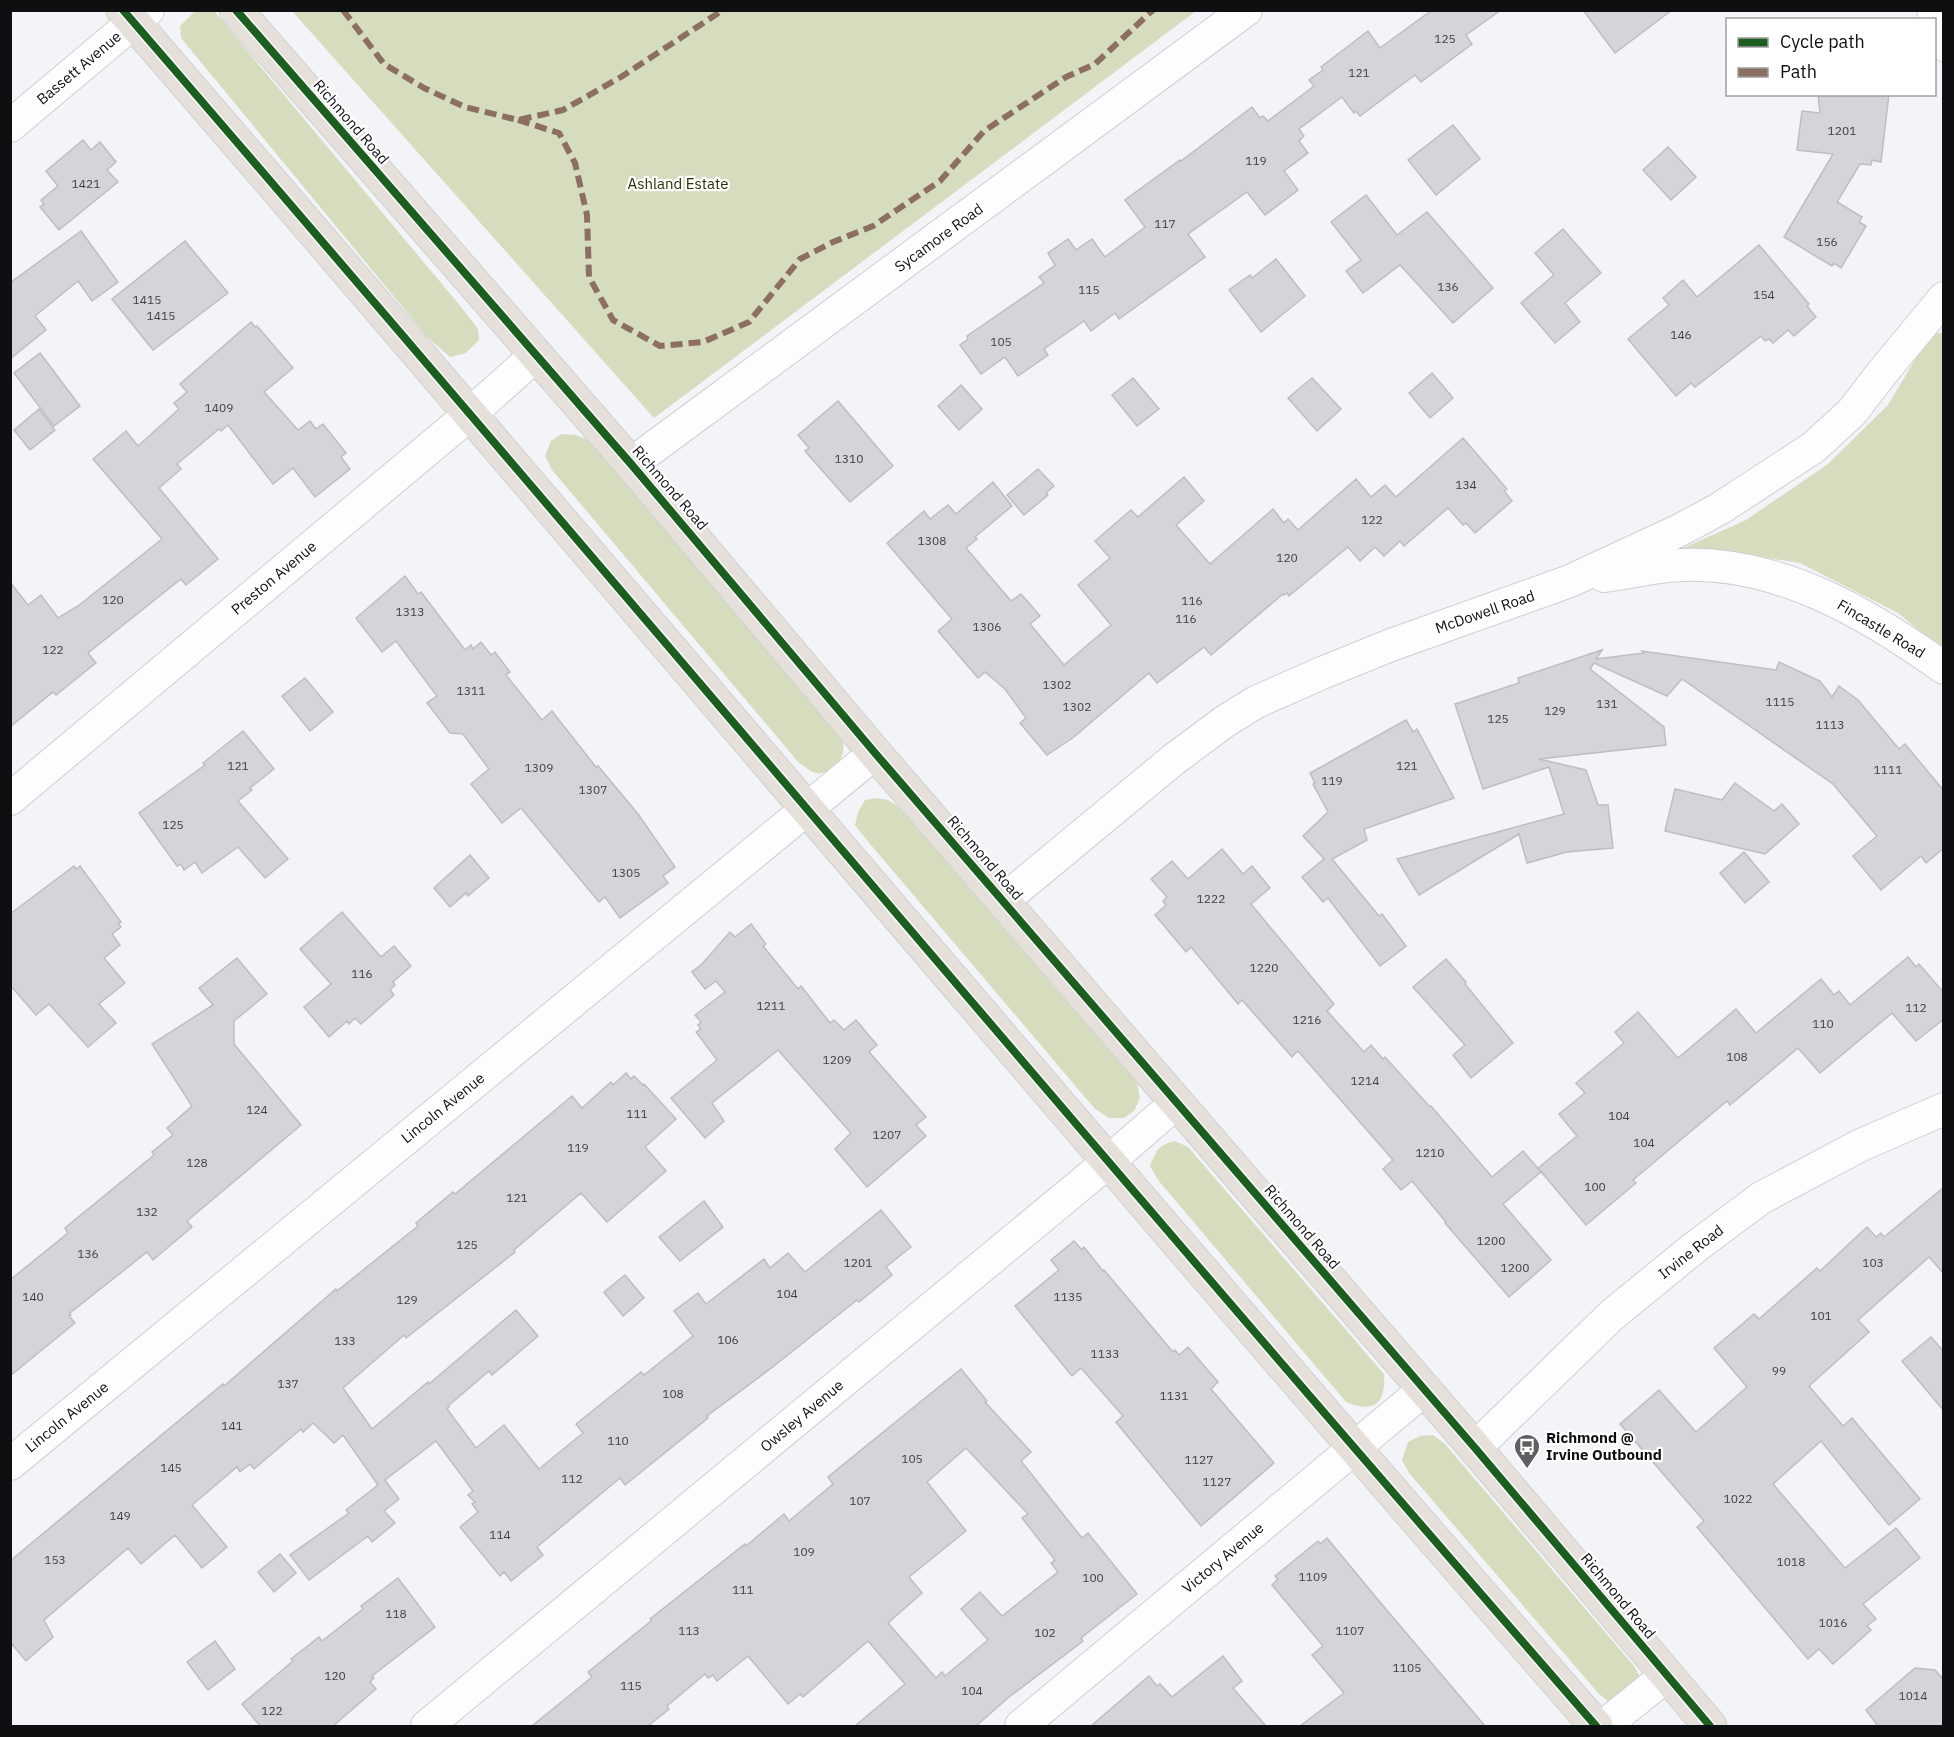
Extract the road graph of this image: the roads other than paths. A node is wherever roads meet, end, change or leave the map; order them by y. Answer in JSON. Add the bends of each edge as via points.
{"nodes":[{"id":1,"x":236,"y":10,"type":"edge"},
{"id":2,"x":1246,"y":10,"type":"edge"},
{"id":3,"x":135,"y":15,"type":"edge"},
{"id":4,"x":1936,"y":20,"type":"edge"},
{"id":5,"x":1944,"y":45,"type":"edge"},
{"id":6,"x":10,"y":126,"type":"edge"},
{"id":7,"x":1944,"y":298,"type":"edge"},
{"id":8,"x":536,"y":356,"type":"junction"},
{"id":9,"x":469,"y":415,"type":"junction"},
{"id":10,"x":631,"y":464,"type":"junction"},
{"id":11,"x":1570,"y":581,"type":"junction"},
{"id":12,"x":1944,"y":668,"type":"edge"},
{"id":13,"x":875,"y":753,"type":"junction"},
{"id":14,"x":10,"y":799,"type":"edge"},
{"id":15,"x":808,"y":808,"type":"junction"},
{"id":16,"x":1004,"y":900,"type":"junction"},
{"id":17,"x":1176,"y":1103,"type":"junction"},
{"id":18,"x":1944,"y":1109,"type":"edge"},
{"id":19,"x":1108,"y":1162,"type":"junction"},
{"id":20,"x":1425,"y":1389,"type":"junction"},
{"id":21,"x":1475,"y":1448,"type":"junction"},
{"id":22,"x":1355,"y":1449,"type":"junction"},
{"id":23,"x":10,"y":1464,"type":"edge"},
{"id":24,"x":1667,"y":1675,"type":"junction"},
{"id":25,"x":427,"y":1726,"type":"edge"},
{"id":26,"x":1021,"y":1726,"type":"edge"},
{"id":27,"x":1596,"y":1726,"type":"edge"},
{"id":28,"x":1604,"y":1726,"type":"edge"},
{"id":29,"x":1710,"y":1726,"type":"edge"}],
"edges":[{"from":1,"to":8,"type":"main road","name":"Richmond Road"},
{"from":2,"to":10,"type":"street","name":"Sycamore Road"},
{"from":3,"to":6,"type":"street","name":"Bassett Avenue"},
{"from":3,"to":9,"type":"main road"},
{"from":4,"to":5,"type":"street"},
{"from":7,"to":11,"type":"street","name":"McDowell Road","via":[[1852,412],[1814,447],[1680,530]]},
{"from":8,"to":9,"type":"street","name":"Preston Avenue"},
{"from":8,"to":10,"type":"main road","name":"Richmond Road"},
{"from":9,"to":14,"type":"street","name":"Preston Avenue"},
{"from":9,"to":15,"type":"main road"},
{"from":10,"to":13,"type":"main road","name":"Richmond Road"},
{"from":11,"to":12,"type":"street","name":"Fincastle Road","via":[[1681,565],[1735,568],[1793,583],[1852,609]]},
{"from":11,"to":16,"type":"street","name":"McDowell Road","via":[[1391,645],[1256,702],[1173,760]]},
{"from":13,"to":15,"type":"street","name":"Lincoln Avenue"},
{"from":13,"to":16,"type":"main road","name":"Richmond Road"},
{"from":15,"to":19,"type":"main road"},
{"from":15,"to":23,"type":"street","name":"Lincoln Avenue"},
{"from":16,"to":17,"type":"main road","name":"Richmond Road"},
{"from":17,"to":19,"type":"street","name":"Owsley Avenue"},
{"from":17,"to":20,"type":"main road","name":"Richmond Road"},
{"from":18,"to":21,"type":"street","name":"Irvine Road","via":[[1861,1145],[1761,1198],[1612,1315]]},
{"from":19,"to":22,"type":"main road"},
{"from":19,"to":25,"type":"street","name":"Owsley Avenue"},
{"from":20,"to":21,"type":"main road","name":"Richmond Road"},
{"from":20,"to":22,"type":"street","name":"Victory Avenue"},
{"from":21,"to":24,"type":"main road","name":"Richmond Road"},
{"from":22,"to":26,"type":"street","name":"Victory Avenue"},
{"from":22,"to":27,"type":"main road"},
{"from":24,"to":28,"type":"street"},
{"from":24,"to":29,"type":"main road","name":"Richmond Road"}]}
